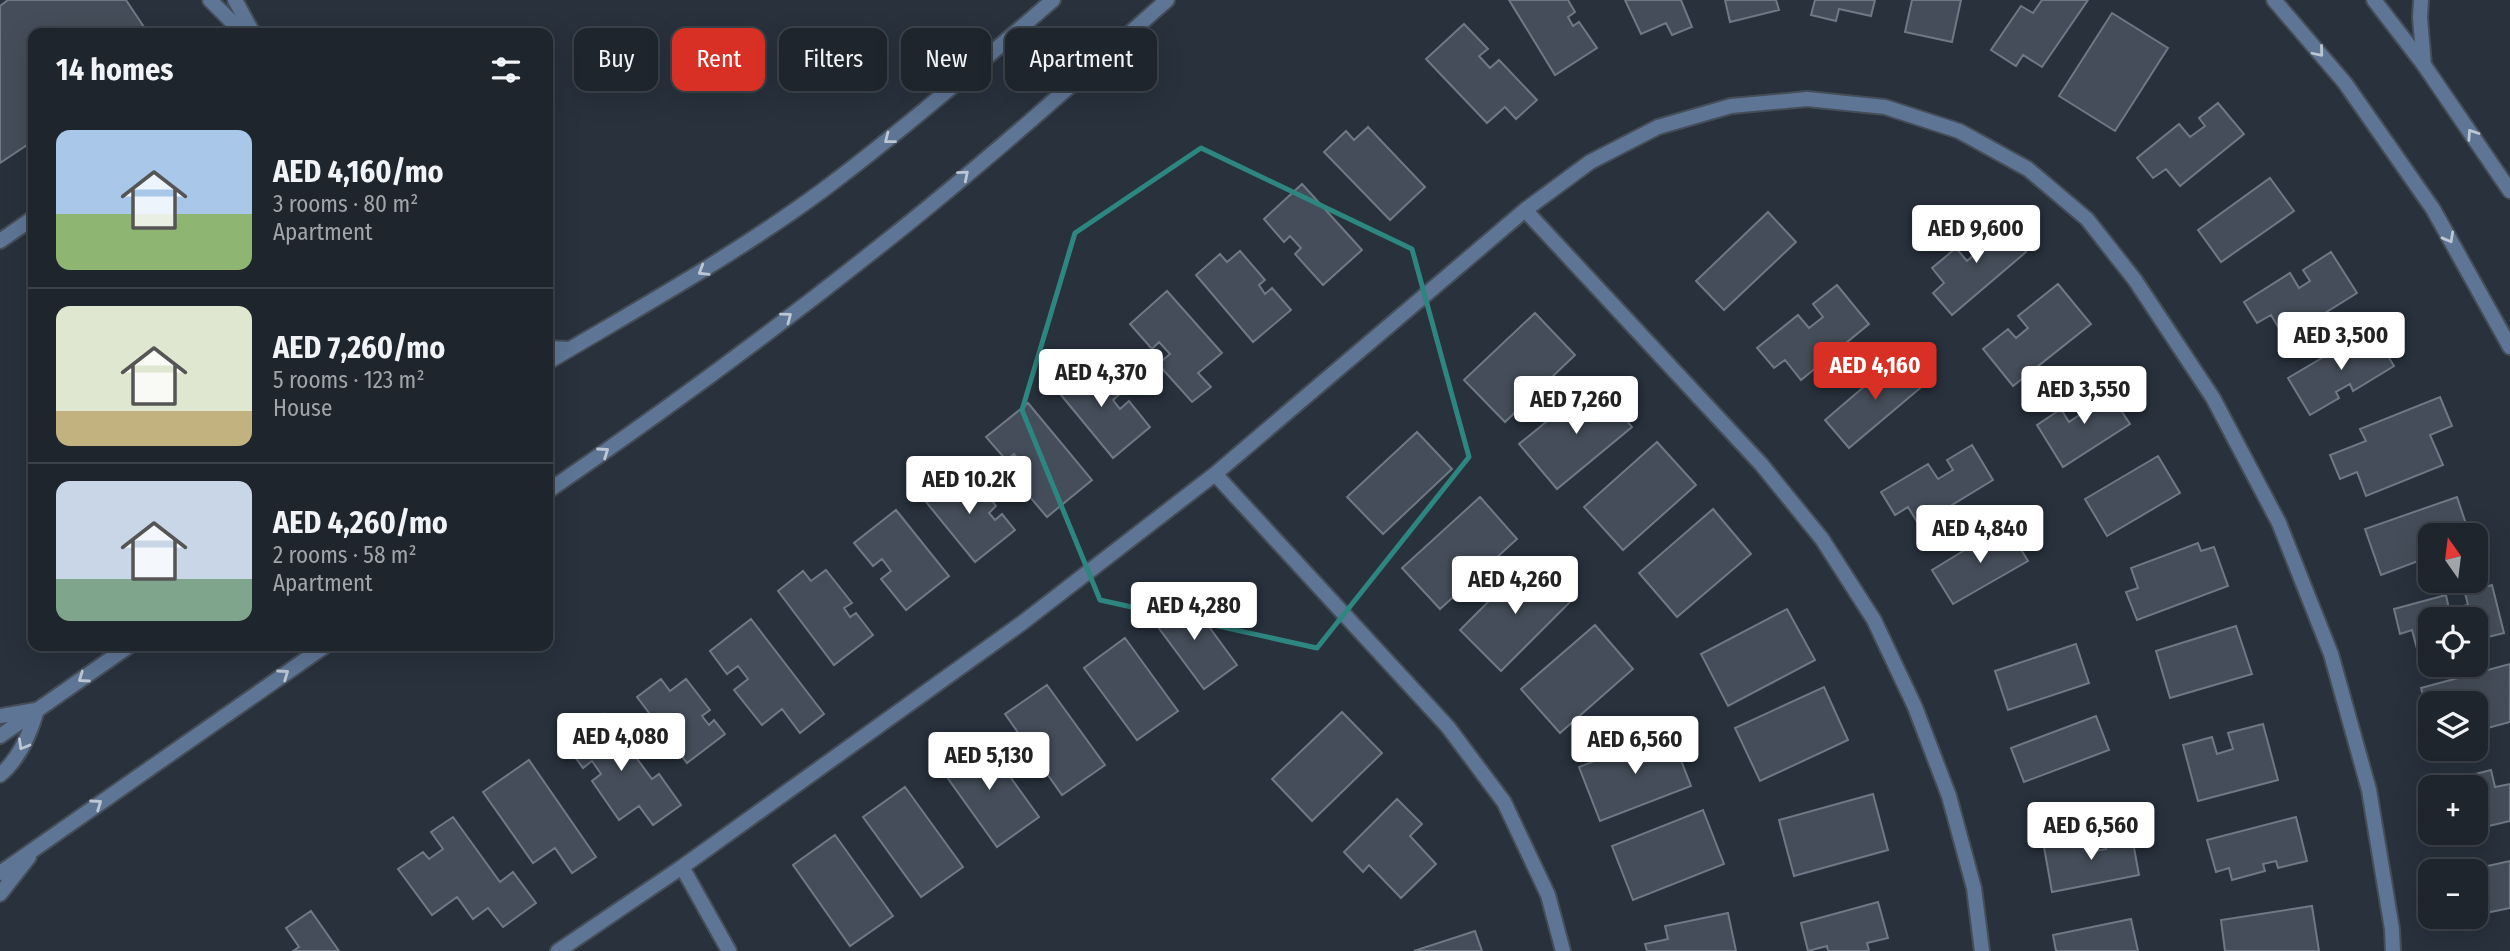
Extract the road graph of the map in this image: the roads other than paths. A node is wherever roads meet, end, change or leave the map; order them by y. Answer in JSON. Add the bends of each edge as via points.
{"nodes":[{"id":1,"x":210,"y":0,"type":"edge"},
{"id":2,"x":235,"y":0,"type":"edge"},
{"id":3,"x":1053,"y":0,"type":"edge"},
{"id":4,"x":1167,"y":0,"type":"edge"},
{"id":5,"x":2274,"y":0,"type":"edge"},
{"id":6,"x":2374,"y":0,"type":"edge"},
{"id":7,"x":2421,"y":0,"type":"edge"},
{"id":8,"x":238,"y":28,"type":"edge"},
{"id":9,"x":250,"y":28,"type":"edge"},
{"id":10,"x":2424,"y":65,"type":"junction"},
{"id":11,"x":2510,"y":191,"type":"edge"},
{"id":12,"x":1525,"y":210,"type":"junction"},
{"id":13,"x":28,"y":221,"type":"edge"},
{"id":14,"x":0,"y":241,"type":"edge"},
{"id":15,"x":2510,"y":347,"type":"edge"},
{"id":16,"x":553,"y":348,"type":"edge"},
{"id":17,"x":570,"y":349,"type":"junction"},
{"id":18,"x":553,"y":359,"type":"edge"},
{"id":19,"x":1215,"y":474,"type":"junction"},
{"id":20,"x":553,"y":488,"type":"edge"},
{"id":21,"x":122,"y":651,"type":"edge"},
{"id":22,"x":318,"y":651,"type":"edge"},
{"id":23,"x":37,"y":710,"type":"junction"},
{"id":24,"x":0,"y":716,"type":"edge"},
{"id":25,"x":0,"y":736,"type":"edge"},
{"id":26,"x":0,"y":775,"type":"edge"},
{"id":27,"x":41,"y":843,"type":"junction"},
{"id":28,"x":682,"y":867,"type":"junction"},
{"id":29,"x":0,"y":873,"type":"edge"},
{"id":30,"x":0,"y":894,"type":"edge"},
{"id":31,"x":558,"y":951,"type":"edge"},
{"id":32,"x":729,"y":951,"type":"edge"},
{"id":33,"x":1563,"y":951,"type":"edge"},
{"id":34,"x":1983,"y":951,"type":"edge"},
{"id":35,"x":2393,"y":951,"type":"edge"}],
"edges":[{"from":1,"to":8,"type":"street"},
{"from":2,"to":9,"type":"street"},
{"from":3,"to":17,"type":"street","one_way":true,"via":[[924,112],[822,191],[722,259]]},
{"from":20,"to":4,"type":"street","one_way":true,"via":[[663,411],[885,242]]},
{"from":5,"to":15,"type":"street","one_way":true,"via":[[2345,83],[2433,209]]},
{"from":6,"to":10,"type":"street"},
{"from":7,"to":10,"type":"street"},
{"from":11,"to":10,"type":"street","one_way":true},
{"from":12,"to":19,"type":"street"},
{"from":12,"to":34,"type":"street","via":[[1761,464],[1822,539],[1874,620],[1915,706],[1949,796],[1974,888]]},
{"from":12,"to":35,"type":"street","via":[[1590,162],[1658,127],[1731,106],[1807,99],[1885,107],[1959,131],[2028,169],[2087,219],[2136,281],[2213,398],[2279,523],[2331,654],[2369,790]]},
{"from":13,"to":14,"type":"street"},
{"from":16,"to":17,"type":"street"},
{"from":17,"to":18,"type":"street"},
{"from":19,"to":28,"type":"street","via":[[1011,630]]},
{"from":19,"to":33,"type":"street","via":[[1448,727],[1504,802],[1548,895]]},
{"from":21,"to":23,"type":"street","one_way":true},
{"from":27,"to":22,"type":"street","one_way":true},
{"from":23,"to":24,"type":"street"},
{"from":23,"to":25,"type":"street"},
{"from":23,"to":26,"type":"street","one_way":true,"via":[[20,752]]},
{"from":27,"to":29,"type":"street"},
{"from":27,"to":30,"type":"street"},
{"from":28,"to":31,"type":"street"},
{"from":28,"to":32,"type":"street"}]}
